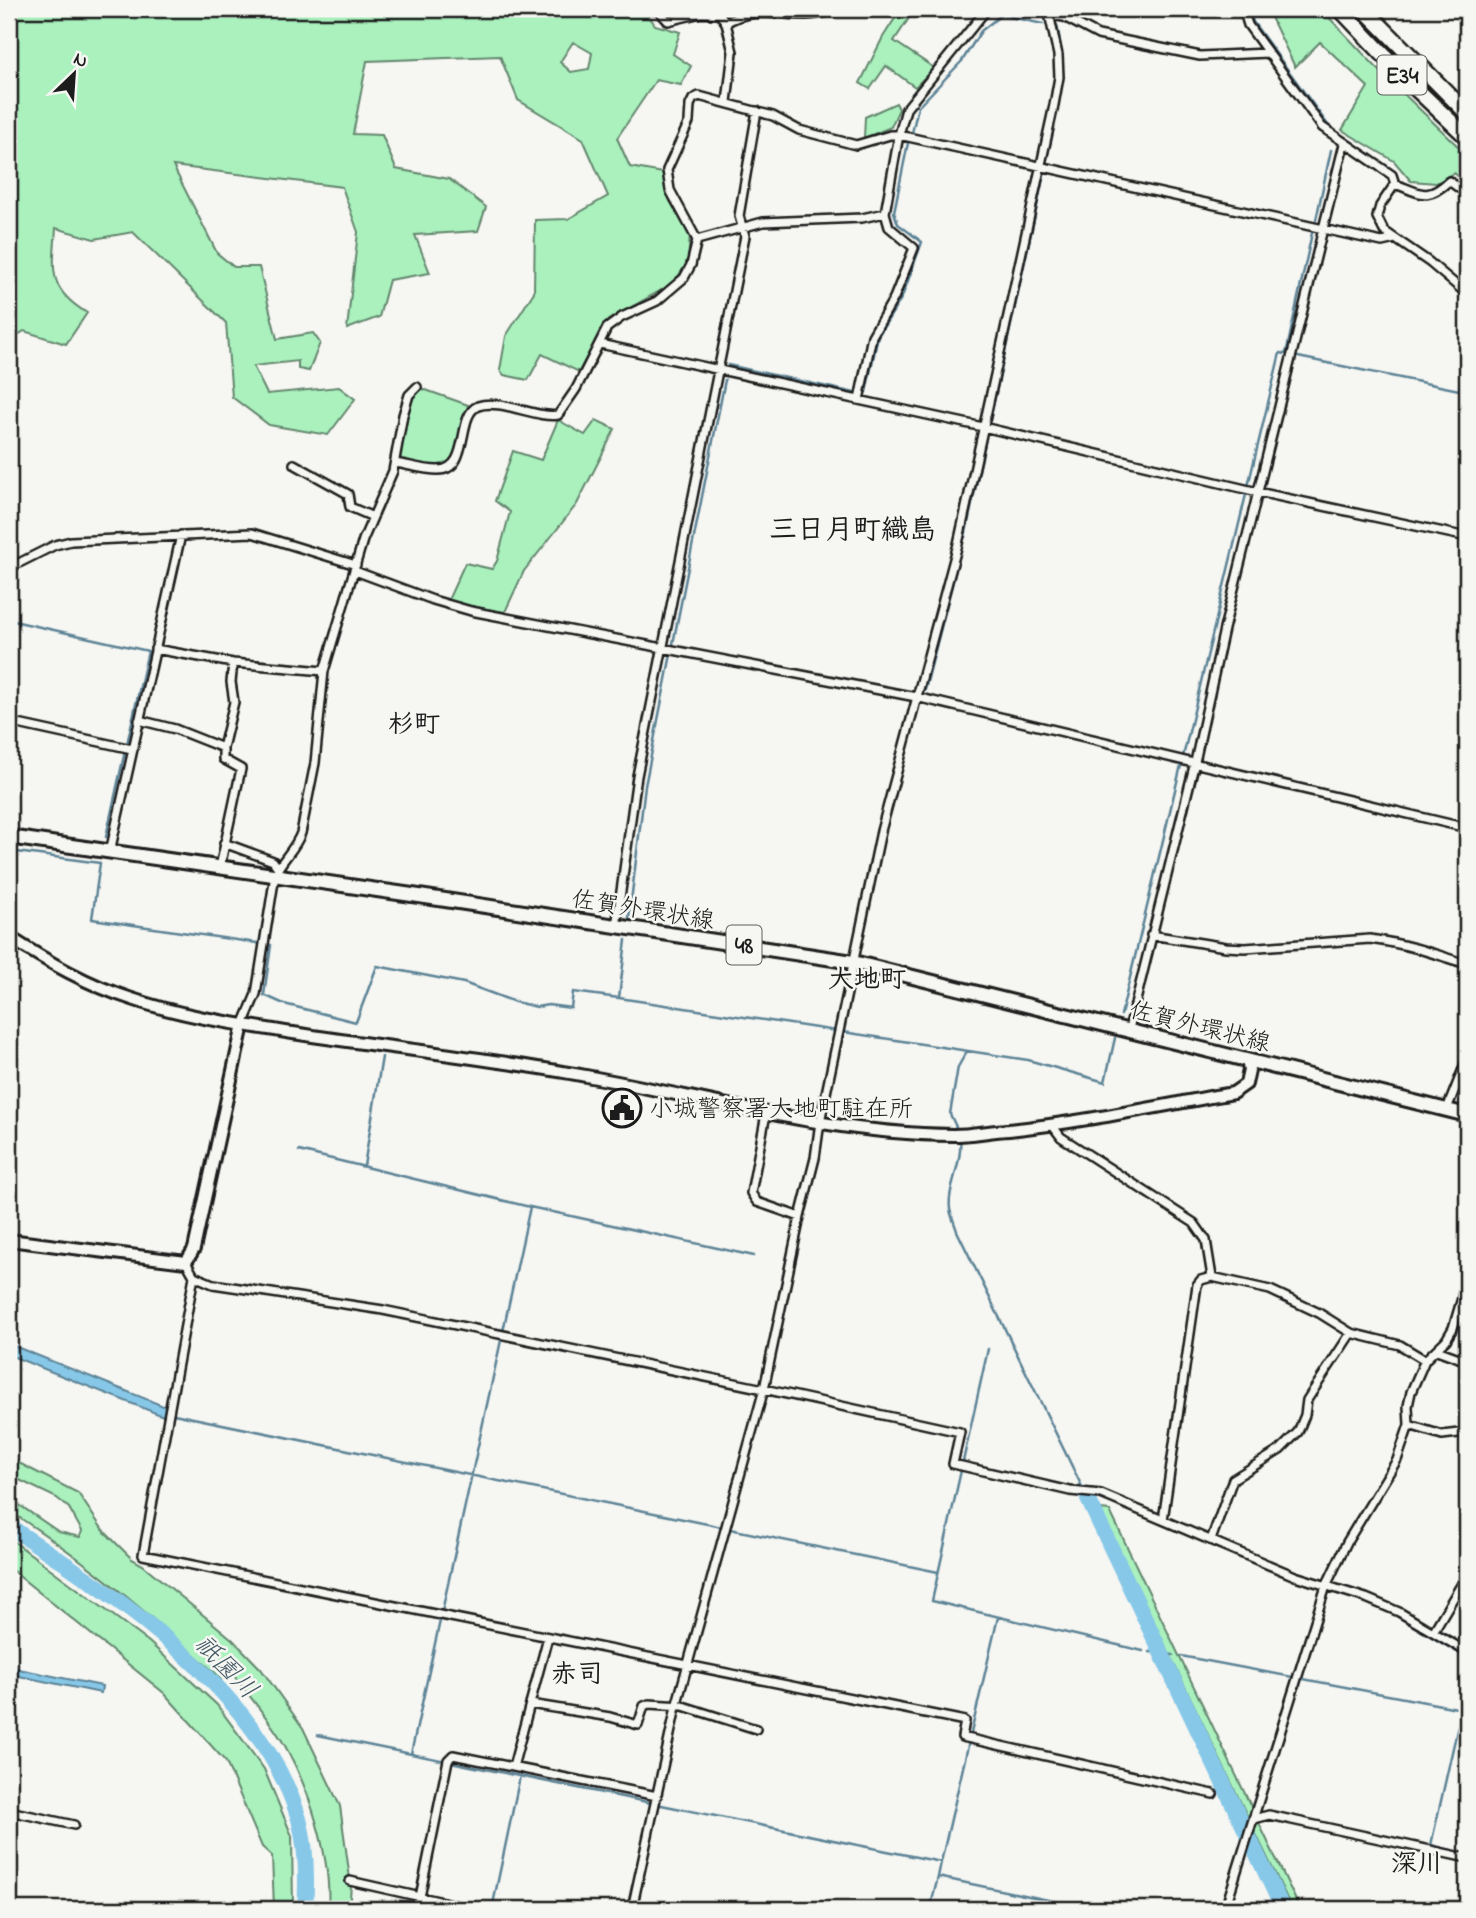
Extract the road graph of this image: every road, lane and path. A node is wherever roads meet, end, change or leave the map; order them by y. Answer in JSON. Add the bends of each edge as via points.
{"nodes":[{"id":1,"x":657,"y":9,"type":"edge"},
{"id":2,"x":835,"y":9,"type":"edge"},
{"id":3,"x":987,"y":9,"type":"edge"},
{"id":4,"x":1243,"y":9,"type":"edge"},
{"id":5,"x":1340,"y":9,"type":"edge"},
{"id":6,"x":1364,"y":9,"type":"edge"},
{"id":7,"x":722,"y":11,"type":"edge"},
{"id":8,"x":758,"y":11,"type":"edge"},
{"id":9,"x":1048,"y":12,"type":"edge"},
{"id":10,"x":726,"y":23,"type":"junction"},
{"id":11,"x":1268,"y":52,"type":"junction"},
{"id":12,"x":727,"y":102,"type":"junction"},
{"id":13,"x":757,"y":111,"type":"junction"},
{"id":14,"x":1467,"y":113,"type":"edge"},
{"id":15,"x":899,"y":135,"type":"junction"},
{"id":16,"x":1467,"y":137,"type":"edge"},
{"id":17,"x":1344,"y":144,"type":"junction"},
{"id":18,"x":1041,"y":166,"type":"junction"},
{"id":19,"x":1395,"y":184,"type":"junction"},
{"id":20,"x":1467,"y":194,"type":"edge"},
{"id":21,"x":885,"y":213,"type":"junction"},
{"id":22,"x":743,"y":226,"type":"junction"},
{"id":23,"x":1322,"y":228,"type":"junction"},
{"id":24,"x":1395,"y":239,"type":"junction"},
{"id":25,"x":696,"y":240,"type":"junction"},
{"id":26,"x":1467,"y":294,"type":"edge"},
{"id":27,"x":600,"y":344,"type":"junction"},
{"id":28,"x":716,"y":370,"type":"junction"},
{"id":29,"x":417,"y":387,"type":"dead end"},
{"id":30,"x":859,"y":400,"type":"junction"},
{"id":31,"x":983,"y":427,"type":"junction"},
{"id":32,"x":395,"y":463,"type":"junction"},
{"id":33,"x":294,"y":464,"type":"dead end"},
{"id":34,"x":1258,"y":492,"type":"junction"},
{"id":35,"x":373,"y":517,"type":"junction"},
{"id":36,"x":181,"y":535,"type":"junction"},
{"id":37,"x":1467,"y":537,"type":"edge"},
{"id":38,"x":9,"y":568,"type":"edge"},
{"id":39,"x":356,"y":568,"type":"junction"},
{"id":40,"x":155,"y":649,"type":"junction"},
{"id":41,"x":663,"y":649,"type":"junction"},
{"id":42,"x":233,"y":663,"type":"junction"},
{"id":43,"x":324,"y":671,"type":"junction"},
{"id":44,"x":916,"y":696,"type":"junction"},
{"id":45,"x":139,"y":720,"type":"junction"},
{"id":46,"x":9,"y":722,"type":"edge"},
{"id":47,"x":223,"y":748,"type":"junction"},
{"id":48,"x":132,"y":749,"type":"junction"},
{"id":49,"x":1195,"y":762,"type":"junction"},
{"id":50,"x":1467,"y":828,"type":"edge"},
{"id":51,"x":9,"y":837,"type":"edge"},
{"id":52,"x":224,"y":843,"type":"junction"},
{"id":53,"x":110,"y":852,"type":"junction"},
{"id":54,"x":220,"y":867,"type":"junction"},
{"id":55,"x":277,"y":872,"type":"junction"},
{"id":56,"x":616,"y":927,"type":"junction"},
{"id":57,"x":1151,"y":935,"type":"junction"},
{"id":58,"x":9,"y":937,"type":"edge"},
{"id":59,"x":853,"y":962,"type":"junction"},
{"id":60,"x":1467,"y":964,"type":"edge"},
{"id":61,"x":243,"y":1025,"type":"junction"},
{"id":62,"x":1129,"y":1030,"type":"junction"},
{"id":63,"x":1467,"y":1059,"type":"edge"},
{"id":64,"x":1247,"y":1060,"type":"junction"},
{"id":65,"x":1447,"y":1109,"type":"junction"},
{"id":66,"x":766,"y":1114,"type":"junction"},
{"id":67,"x":1467,"y":1115,"type":"edge"},
{"id":68,"x":820,"y":1122,"type":"junction"},
{"id":69,"x":1052,"y":1125,"type":"junction"},
{"id":70,"x":800,"y":1217,"type":"junction"},
{"id":71,"x":9,"y":1240,"type":"edge"},
{"id":72,"x":186,"y":1262,"type":"junction"},
{"id":73,"x":1467,"y":1268,"type":"edge"},
{"id":74,"x":194,"y":1276,"type":"junction"},
{"id":75,"x":1212,"y":1277,"type":"junction"},
{"id":76,"x":1465,"y":1299,"type":"edge"},
{"id":77,"x":1351,"y":1333,"type":"junction"},
{"id":78,"x":1437,"y":1350,"type":"junction"},
{"id":79,"x":1425,"y":1360,"type":"junction"},
{"id":80,"x":1467,"y":1361,"type":"edge"},
{"id":81,"x":764,"y":1389,"type":"junction"},
{"id":82,"x":1409,"y":1426,"type":"junction"},
{"id":83,"x":1467,"y":1432,"type":"edge"},
{"id":84,"x":1163,"y":1520,"type":"junction"},
{"id":85,"x":1211,"y":1541,"type":"junction"},
{"id":86,"x":1467,"y":1575,"type":"edge"},
{"id":87,"x":1326,"y":1586,"type":"junction"},
{"id":88,"x":1433,"y":1632,"type":"junction"},
{"id":89,"x":548,"y":1637,"type":"junction"},
{"id":90,"x":1467,"y":1652,"type":"edge"},
{"id":91,"x":688,"y":1665,"type":"junction"},
{"id":92,"x":530,"y":1704,"type":"junction"},
{"id":93,"x":676,"y":1707,"type":"junction"},
{"id":94,"x":756,"y":1728,"type":"dead end"},
{"id":95,"x":513,"y":1767,"type":"junction"},
{"id":96,"x":1213,"y":1794,"type":"dead end"},
{"id":97,"x":655,"y":1802,"type":"junction"},
{"id":98,"x":9,"y":1811,"type":"edge"},
{"id":99,"x":1254,"y":1819,"type":"junction"},
{"id":100,"x":75,"y":1825,"type":"dead end"},
{"id":101,"x":1467,"y":1858,"type":"edge"},
{"id":102,"x":350,"y":1881,"type":"dead end"},
{"id":103,"x":420,"y":1897,"type":"junction"},
{"id":104,"x":474,"y":1909,"type":"edge"},
{"id":105,"x":632,"y":1909,"type":"edge"},
{"id":106,"x":1225,"y":1909,"type":"edge"}],
"edges":[{"from":1,"to":7,"type":"street","via":[[668,21]]},
{"from":2,"to":8,"type":"street","via":[[810,14]]},
{"from":3,"to":15,"type":"street","via":[[910,100]]},
{"from":4,"to":11,"type":"street","via":[[1248,25]]},
{"from":5,"to":16,"type":"highway","number":"E34"},
{"from":6,"to":14,"type":"highway","number":"E34"},
{"from":7,"to":10,"type":"street"},
{"from":8,"to":10,"type":"street"},
{"from":9,"to":11,"type":"street","via":[[1098,35],[1199,56]]},
{"from":9,"to":18,"type":"street","via":[[1059,77]]},
{"from":10,"to":12,"type":"street","via":[[733,52]]},
{"from":11,"to":17,"type":"street","via":[[1322,127]]},
{"from":12,"to":13,"type":"street"},
{"from":12,"to":25,"type":"street","via":[[706,96],[693,99],[689,122],[667,170],[670,190]]},
{"from":13,"to":15,"type":"street","via":[[799,130],[856,145]]},
{"from":13,"to":22,"type":"street","via":[[739,216]]},
{"from":15,"to":18,"type":"street"},
{"from":15,"to":21,"type":"street"},
{"from":17,"to":19,"type":"street","via":[[1389,171]]},
{"from":17,"to":23,"type":"street"},
{"from":18,"to":23,"type":"street"},
{"from":18,"to":31,"type":"street"},
{"from":19,"to":20,"type":"street","via":[[1426,195],[1449,181]]},
{"from":19,"to":24,"type":"street","via":[[1377,217]]},
{"from":21,"to":22,"type":"street"},
{"from":21,"to":30,"type":"street","via":[[889,227],[914,248],[872,336]]},
{"from":22,"to":25,"type":"street"},
{"from":22,"to":28,"type":"street","via":[[745,236]]},
{"from":23,"to":24,"type":"street","via":[[1382,242]]},
{"from":23,"to":34,"type":"street"},
{"from":24,"to":26,"type":"street"},
{"from":25,"to":27,"type":"street","via":[[684,278],[657,300],[607,328]]},
{"from":27,"to":28,"type":"street"},
{"from":27,"to":32,"type":"street","via":[[558,415],[483,405],[470,415],[454,463],[438,470]]},
{"from":28,"to":30,"type":"street"},
{"from":28,"to":41,"type":"street"},
{"from":29,"to":32,"type":"street","via":[[403,415]]},
{"from":30,"to":31,"type":"street"},
{"from":31,"to":34,"type":"street"},
{"from":31,"to":44,"type":"street","via":[[958,544]]},
{"from":32,"to":35,"type":"street"},
{"from":33,"to":35,"type":"street","via":[[348,494],[350,507]]},
{"from":34,"to":37,"type":"street"},
{"from":34,"to":49,"type":"street"},
{"from":35,"to":39,"type":"street"},
{"from":36,"to":38,"type":"street","via":[[71,541]]},
{"from":36,"to":39,"type":"street","via":[[265,536]]},
{"from":36,"to":40,"type":"street"},
{"from":39,"to":41,"type":"street","via":[[471,611]]},
{"from":39,"to":43,"type":"street"},
{"from":40,"to":42,"type":"street"},
{"from":40,"to":45,"type":"street"},
{"from":41,"to":44,"type":"street"},
{"from":41,"to":56,"type":"street"},
{"from":42,"to":43,"type":"street"},
{"from":42,"to":47,"type":"street","via":[[234,702]]},
{"from":43,"to":55,"type":"street","via":[[315,763],[301,833]]},
{"from":44,"to":49,"type":"street"},
{"from":44,"to":59,"type":"street"},
{"from":45,"to":47,"type":"street"},
{"from":45,"to":48,"type":"street"},
{"from":46,"to":48,"type":"street"},
{"from":47,"to":52,"type":"street","via":[[223,759],[241,769]]},
{"from":48,"to":53,"type":"street"},
{"from":49,"to":50,"type":"street"},
{"from":49,"to":57,"type":"street"},
{"from":51,"to":53,"type":"main road","name":"佐賀外環状線","number":"48"},
{"from":52,"to":54,"type":"street"},
{"from":52,"to":55,"type":"street","via":[[273,861]]},
{"from":53,"to":54,"type":"main road","name":"佐賀外環状線","number":"48"},
{"from":54,"to":55,"type":"main road","name":"佐賀外環状線","number":"48"},
{"from":55,"to":56,"type":"main road","name":"佐賀外環状線","number":"48"},
{"from":55,"to":61,"type":"street","via":[[256,995]]},
{"from":56,"to":59,"type":"main road","name":"佐賀外環状線","number":"48"},
{"from":57,"to":60,"type":"street","via":[[1245,948],[1370,939]]},
{"from":57,"to":62,"type":"street"},
{"from":58,"to":61,"type":"street","via":[[91,984],[133,1000]]},
{"from":59,"to":62,"type":"main road","name":"佐賀外環状線","number":"48"},
{"from":59,"to":68,"type":"street"},
{"from":61,"to":66,"type":"street","via":[[586,1076]]},
{"from":61,"to":72,"type":"street","via":[[194,1249]]},
{"from":62,"to":64,"type":"main road","name":"佐賀外環状線","number":"48"},
{"from":63,"to":65,"type":"street"},
{"from":64,"to":65,"type":"main road","name":"佐賀外環状線","number":"48"},
{"from":64,"to":69,"type":"street","via":[[1246,1084],[1233,1093]]},
{"from":65,"to":67,"type":"main road","name":"佐賀外環状線","number":"48"},
{"from":66,"to":68,"type":"street"},
{"from":66,"to":70,"type":"street","via":[[751,1194],[757,1202]]},
{"from":68,"to":69,"type":"street","via":[[959,1134]]},
{"from":68,"to":70,"type":"street"},
{"from":69,"to":75,"type":"street","via":[[1061,1137],[1194,1223],[1206,1240]]},
{"from":70,"to":81,"type":"street"},
{"from":71,"to":72,"type":"street"},
{"from":72,"to":74,"type":"street"},
{"from":73,"to":76,"type":"street"},
{"from":74,"to":81,"type":"street","via":[[214,1284],[383,1310]]},
{"from":74,"to":89,"type":"street","via":[[143,1555]]},
{"from":75,"to":77,"type":"street","via":[[1291,1298]]},
{"from":75,"to":84,"type":"street","via":[[1196,1285]]},
{"from":76,"to":78,"type":"street"},
{"from":77,"to":79,"type":"street","via":[[1400,1345]]},
{"from":77,"to":85,"type":"street","via":[[1307,1400],[1298,1432],[1280,1450],[1233,1479]]},
{"from":78,"to":79,"type":"street"},
{"from":78,"to":80,"type":"street"},
{"from":79,"to":82,"type":"street","via":[[1411,1392]]},
{"from":81,"to":84,"type":"street","via":[[960,1432],[953,1464],[1101,1494]]},
{"from":81,"to":91,"type":"street"},
{"from":82,"to":83,"type":"street","via":[[1443,1435]]},
{"from":82,"to":87,"type":"street","via":[[1387,1480],[1347,1542]]},
{"from":84,"to":85,"type":"street"},
{"from":85,"to":87,"type":"street"},
{"from":86,"to":88,"type":"street"},
{"from":87,"to":88,"type":"street","via":[[1399,1612]]},
{"from":87,"to":99,"type":"street"},
{"from":88,"to":90,"type":"street"},
{"from":89,"to":91,"type":"street"},
{"from":89,"to":92,"type":"street"},
{"from":91,"to":93,"type":"street"},
{"from":91,"to":96,"type":"street","via":[[965,1721],[962,1737]]},
{"from":92,"to":93,"type":"street","via":[[638,1725],[644,1706]]},
{"from":92,"to":95,"type":"street"},
{"from":93,"to":94,"type":"street"},
{"from":93,"to":97,"type":"street"},
{"from":95,"to":97,"type":"street"},
{"from":95,"to":103,"type":"street","via":[[453,1755]]},
{"from":97,"to":105,"type":"street"},
{"from":98,"to":100,"type":"street"},
{"from":99,"to":101,"type":"street","via":[[1269,1815]]},
{"from":99,"to":106,"type":"street"},
{"from":102,"to":103,"type":"street"},
{"from":103,"to":104,"type":"street"}]}
